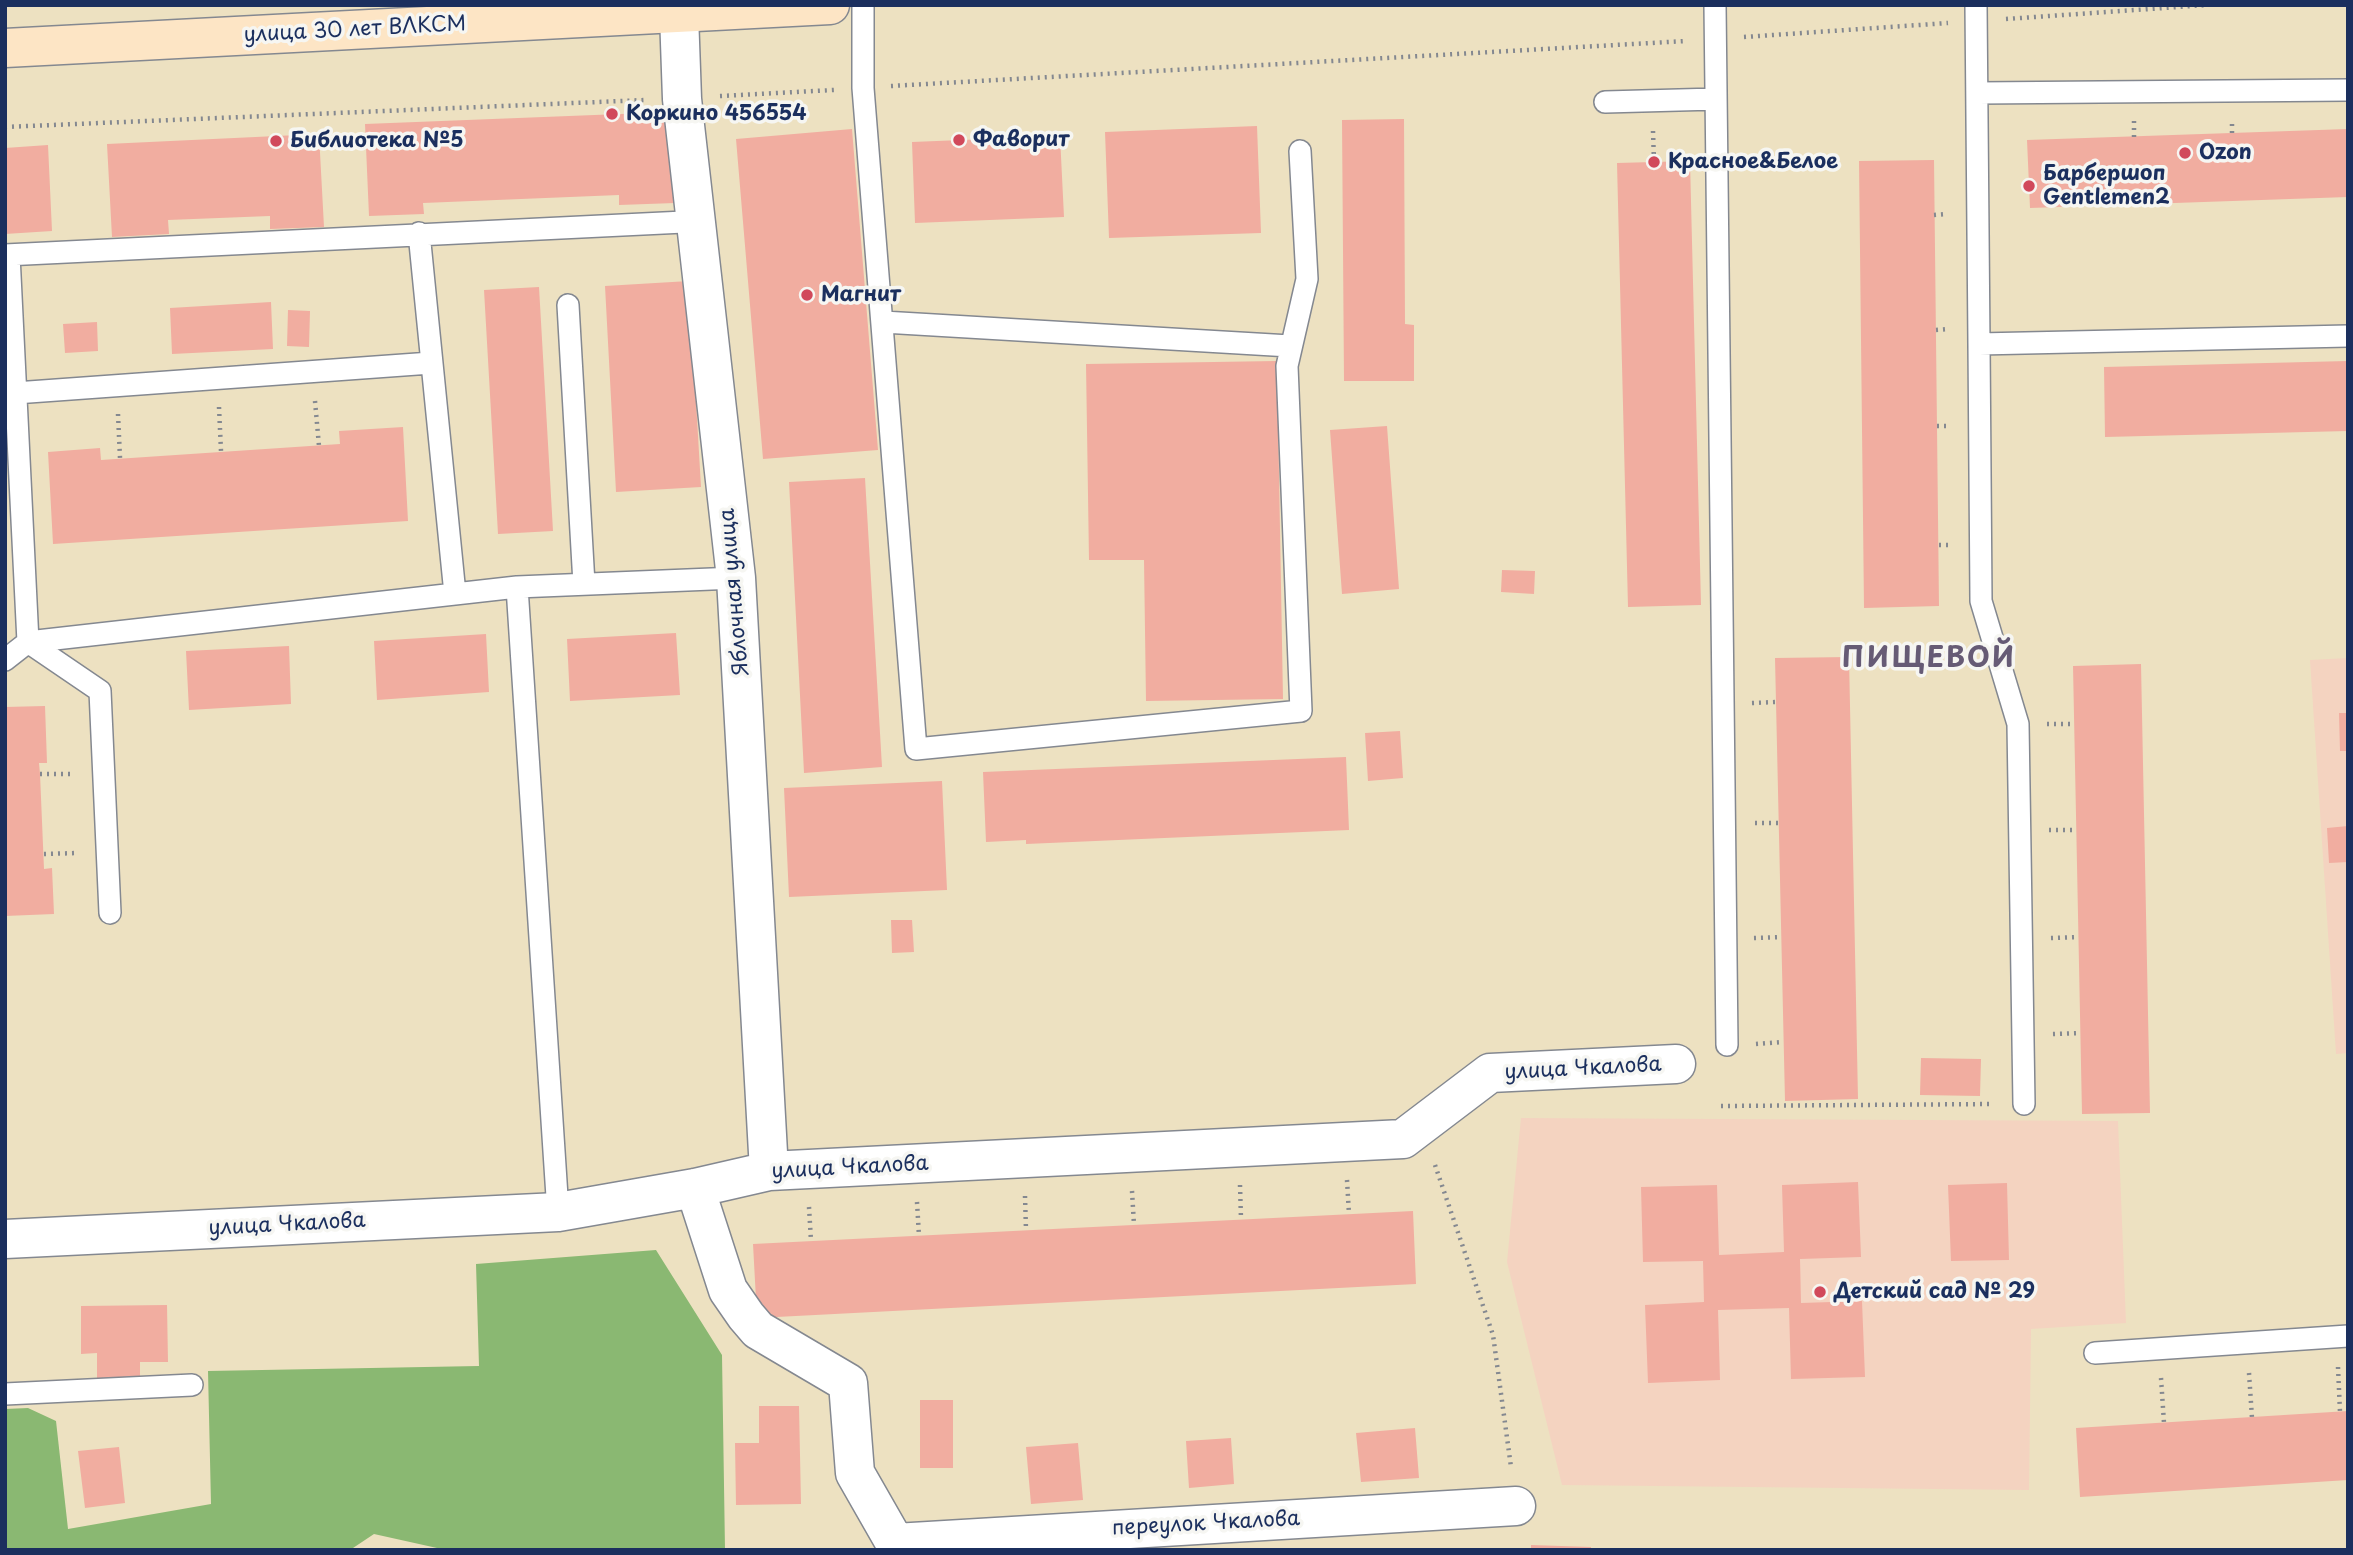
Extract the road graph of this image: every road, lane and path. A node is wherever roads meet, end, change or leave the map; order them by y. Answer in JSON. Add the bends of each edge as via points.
{"nodes":[{"id":1,"x":830,"y":5,"type":"edge"},
{"id":2,"x":863,"y":5,"type":"edge"},
{"id":3,"x":1715,"y":5,"type":"edge"},
{"id":4,"x":2207,"y":5,"type":"edge"},
{"id":5,"x":1977,"y":13,"type":"edge"},
{"id":6,"x":679,"y":14,"type":"junction"},
{"id":7,"x":1715,"y":39,"type":"junction"},
{"id":8,"x":5,"y":48,"type":"edge"},
{"id":9,"x":863,"y":88,"type":"junction"},
{"id":10,"x":2348,"y":90,"type":"edge"},
{"id":11,"x":1978,"y":93,"type":"junction"},
{"id":12,"x":682,"y":99,"type":"junction"},
{"id":13,"x":1716,"y":99,"type":"junction"},
{"id":14,"x":1605,"y":102,"type":"dead end"},
{"id":15,"x":5,"y":127,"type":"edge"},
{"id":16,"x":1300,"y":151,"type":"dead end"},
{"id":17,"x":684,"y":222,"type":"dead end"},
{"id":18,"x":419,"y":233,"type":"junction"},
{"id":19,"x":7,"y":255,"type":"edge"},
{"id":20,"x":568,"y":305,"type":"dead end"},
{"id":21,"x":883,"y":322,"type":"junction"},
{"id":22,"x":2348,"y":336,"type":"edge"},
{"id":23,"x":1979,"y":344,"type":"junction"},
{"id":24,"x":1290,"y":346,"type":"junction"},
{"id":25,"x":431,"y":363,"type":"junction"},
{"id":26,"x":313,"y":372,"type":"junction"},
{"id":27,"x":217,"y":378,"type":"junction"},
{"id":28,"x":117,"y":386,"type":"junction"},
{"id":29,"x":16,"y":393,"type":"junction"},
{"id":30,"x":319,"y":446,"type":"dead end"},
{"id":31,"x":221,"y":451,"type":"dead end"},
{"id":32,"x":120,"y":458,"type":"dead end"},
{"id":33,"x":736,"y":578,"type":"junction"},
{"id":34,"x":584,"y":584,"type":"junction"},
{"id":35,"x":517,"y":587,"type":"junction"},
{"id":36,"x":456,"y":594,"type":"junction"},
{"id":37,"x":28,"y":642,"type":"junction"},
{"id":38,"x":5,"y":660,"type":"edge"},
{"id":39,"x":110,"y":913,"type":"dead end"},
{"id":40,"x":1727,"y":1045,"type":"dead end"},
{"id":41,"x":1676,"y":1064,"type":"dead end"},
{"id":42,"x":2024,"y":1104,"type":"joint"},
{"id":43,"x":1721,"y":1106,"type":"dead end"},
{"id":44,"x":1423,"y":1165,"type":"dead end"},
{"id":45,"x":1347,"y":1169,"type":"dead end"},
{"id":46,"x":769,"y":1171,"type":"junction"},
{"id":47,"x":1239,"y":1175,"type":"dead end"},
{"id":48,"x":1132,"y":1181,"type":"dead end"},
{"id":49,"x":1024,"y":1186,"type":"dead end"},
{"id":50,"x":695,"y":1188,"type":"junction"},
{"id":51,"x":917,"y":1191,"type":"dead end"},
{"id":52,"x":809,"y":1197,"type":"dead end"},
{"id":53,"x":558,"y":1212,"type":"junction"},
{"id":54,"x":1349,"y":1214,"type":"dead end"},
{"id":55,"x":1241,"y":1219,"type":"dead end"},
{"id":56,"x":1134,"y":1225,"type":"dead end"},
{"id":57,"x":1026,"y":1230,"type":"dead end"},
{"id":58,"x":919,"y":1236,"type":"dead end"},
{"id":59,"x":5,"y":1239,"type":"edge"},
{"id":60,"x":811,"y":1241,"type":"dead end"},
{"id":61,"x":2342,"y":1337,"type":"edge"},
{"id":62,"x":2246,"y":1343,"type":"junction"},
{"id":63,"x":2159,"y":1349,"type":"junction"},
{"id":64,"x":2095,"y":1353,"type":"dead end"},
{"id":65,"x":192,"y":1385,"type":"dead end"},
{"id":66,"x":5,"y":1394,"type":"edge"},
{"id":67,"x":2340,"y":1412,"type":"dead end"},
{"id":68,"x":2252,"y":1418,"type":"dead end"},
{"id":69,"x":2164,"y":1423,"type":"dead end"},
{"id":70,"x":1516,"y":1506,"type":"joint"}],
"edges":[{"from":1,"to":6,"type":"main road","name":"улица 30 лет ВЛКСМ"},
{"from":2,"to":9,"type":"lane"},
{"from":3,"to":7,"type":"lane"},
{"from":4,"to":5,"type":"path"},
{"from":5,"to":7,"type":"path"},
{"from":5,"to":11,"type":"lane"},
{"from":6,"to":8,"type":"main road","name":"улица 30 лет ВЛКСМ"},
{"from":6,"to":12,"type":"street","name":"Яблочная улица"},
{"from":7,"to":9,"type":"path"},
{"from":7,"to":13,"type":"lane"},
{"from":9,"to":12,"type":"path"},
{"from":9,"to":21,"type":"lane"},
{"from":10,"to":11,"type":"lane"},
{"from":11,"to":23,"type":"lane"},
{"from":12,"to":15,"type":"path"},
{"from":12,"to":33,"type":"street","name":"Яблочная улица"},
{"from":13,"to":14,"type":"lane"},
{"from":13,"to":40,"type":"lane"},
{"from":16,"to":24,"type":"lane","via":[[1307,279]]},
{"from":17,"to":18,"type":"lane"},
{"from":18,"to":19,"type":"lane"},
{"from":18,"to":25,"type":"lane"},
{"from":19,"to":29,"type":"lane"},
{"from":20,"to":34,"type":"lane"},
{"from":21,"to":24,"type":"lane"},
{"from":21,"to":24,"type":"lane","via":[[916,749],[1301,711],[1287,366]]},
{"from":22,"to":23,"type":"lane"},
{"from":23,"to":42,"type":"lane","via":[[1981,601],[2018,724]]},
{"from":25,"to":26,"type":"lane"},
{"from":25,"to":36,"type":"lane"},
{"from":26,"to":27,"type":"lane"},
{"from":26,"to":30,"type":"path"},
{"from":27,"to":28,"type":"lane"},
{"from":27,"to":31,"type":"path"},
{"from":28,"to":29,"type":"lane"},
{"from":28,"to":32,"type":"path"},
{"from":29,"to":37,"type":"lane"},
{"from":33,"to":34,"type":"lane"},
{"from":33,"to":46,"type":"street","name":"Яблочная улица"},
{"from":34,"to":35,"type":"lane"},
{"from":35,"to":36,"type":"lane"},
{"from":35,"to":53,"type":"lane"},
{"from":36,"to":37,"type":"lane"},
{"from":37,"to":38,"type":"lane"},
{"from":37,"to":39,"type":"lane","via":[[100,691]]},
{"from":41,"to":46,"type":"street","name":"улица Чкалова","via":[[1490,1073],[1403,1139]]},
{"from":42,"to":43,"type":"path"},
{"from":44,"to":70,"type":"path","via":[[1435,1165],[1493,1335]]},
{"from":45,"to":54,"type":"path"},
{"from":46,"to":50,"type":"street","name":"улица Чкалова"},
{"from":47,"to":55,"type":"path"},
{"from":48,"to":56,"type":"path"},
{"from":49,"to":57,"type":"path"},
{"from":50,"to":53,"type":"street","name":"улица Чкалова"},
{"from":50,"to":70,"type":"street","name":"переулок Чкалова","via":[[729,1290],[746,1316],[758,1330],[848,1383],[855,1473],[895,1543]]},
{"from":51,"to":58,"type":"path"},
{"from":52,"to":60,"type":"path"},
{"from":53,"to":59,"type":"street","name":"улица Чкалова"},
{"from":61,"to":62,"type":"lane"},
{"from":61,"to":67,"type":"path"},
{"from":62,"to":63,"type":"lane"},
{"from":62,"to":68,"type":"path"},
{"from":63,"to":64,"type":"lane"},
{"from":63,"to":69,"type":"path"},
{"from":65,"to":66,"type":"lane"}]}
